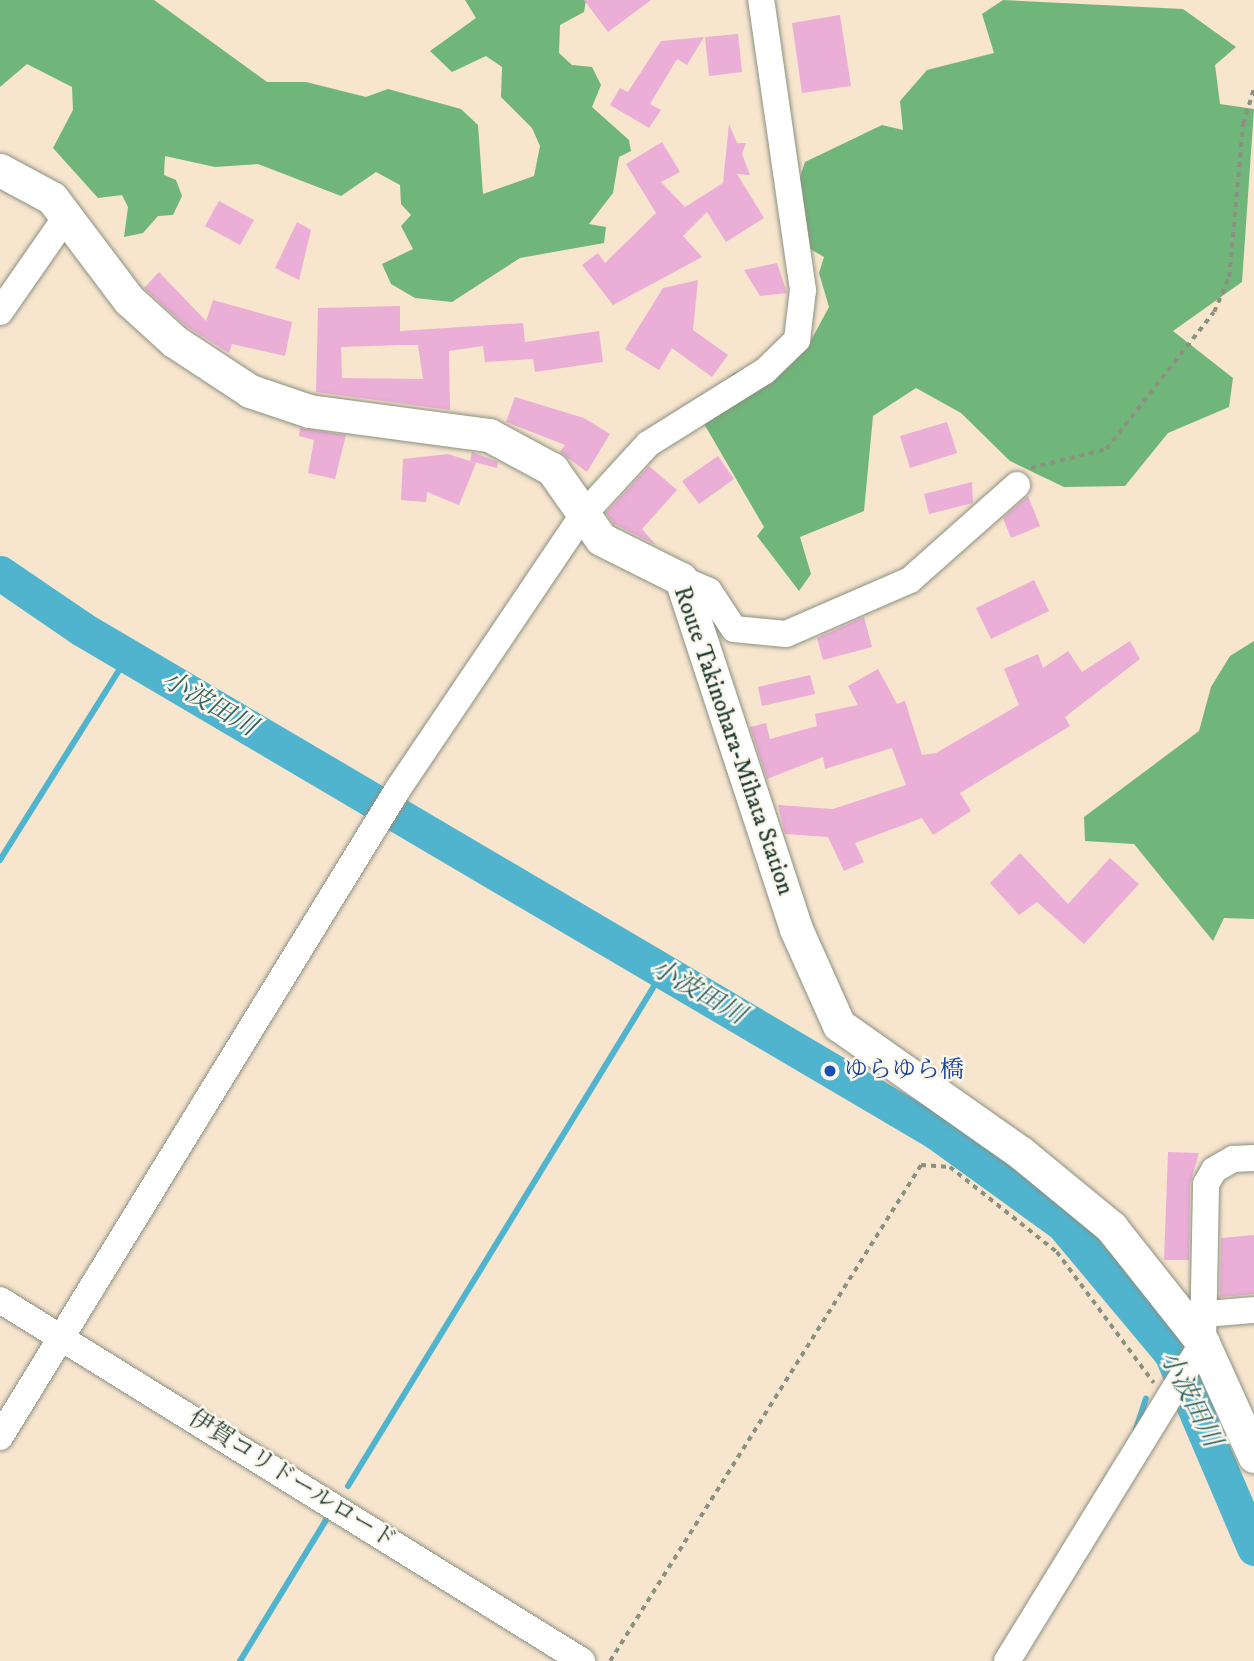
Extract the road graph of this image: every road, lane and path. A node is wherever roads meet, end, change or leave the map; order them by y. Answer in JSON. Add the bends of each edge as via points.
{"nodes":[{"id":1,"x":761,"y":0,"type":"edge"},
{"id":2,"x":1254,"y":89,"type":"edge"},
{"id":3,"x":0,"y":170,"type":"edge"},
{"id":4,"x":68,"y":214,"type":"junction"},
{"id":5,"x":0,"y":312,"type":"edge"},
{"id":6,"x":1017,"y":485,"type":"joint"},
{"id":7,"x":583,"y":515,"type":"junction"},
{"id":8,"x":681,"y":579,"type":"junction"},
{"id":9,"x":1254,"y":1158,"type":"edge"},
{"id":10,"x":0,"y":1300,"type":"edge"},
{"id":11,"x":1254,"y":1310,"type":"edge"},
{"id":12,"x":62,"y":1338,"type":"junction"},
{"id":13,"x":1200,"y":1340,"type":"junction"},
{"id":14,"x":1170,"y":1397,"type":"junction"},
{"id":15,"x":0,"y":1437,"type":"edge"},
{"id":16,"x":1254,"y":1457,"type":"edge"},
{"id":17,"x":582,"y":1661,"type":"edge"},
{"id":18,"x":610,"y":1661,"type":"edge"},
{"id":19,"x":1007,"y":1661,"type":"edge"}],
"edges":[{"from":1,"to":7,"type":"street","via":[[803,321],[783,359],[648,444]]},
{"from":2,"to":6,"type":"path","via":[[1243,124],[1229,277],[1214,312],[1106,449],[1029,468]]},
{"from":3,"to":4,"type":"main road","name":"Route Takinohara-Mihata Station","via":[[34,186]]},
{"from":4,"to":5,"type":"street"},
{"from":4,"to":7,"type":"main road","name":"Route Takinohara-Mihata Station","via":[[129,300],[174,341],[250,391],[309,411],[489,435],[538,457]]},
{"from":6,"to":8,"type":"street","via":[[910,580],[786,634],[734,629],[709,591]]},
{"from":7,"to":8,"type":"main road","name":"Route Takinohara-Mihata Station","via":[[623,555]]},
{"from":7,"to":12,"type":"street","via":[[398,789]]},
{"from":8,"to":13,"type":"main road","name":"Route Takinohara-Mihata Station","via":[[796,929],[839,1025],[1085,1202]]},
{"from":9,"to":13,"type":"street","via":[[1233,1159],[1214,1170],[1206,1184]]},
{"from":10,"to":12,"type":"street","name":"伊賀コリドールロード"},
{"from":11,"to":13,"type":"street"},
{"from":12,"to":15,"type":"street"},
{"from":12,"to":17,"type":"street","name":"伊賀コリドールロード"},
{"from":13,"to":14,"type":"street"},
{"from":13,"to":16,"type":"main road","name":"Route Takinohara-Mihata Station"},
{"from":14,"to":18,"type":"path","via":[[1057,1252],[950,1167],[921,1165]]},
{"from":14,"to":19,"type":"street"}]}
